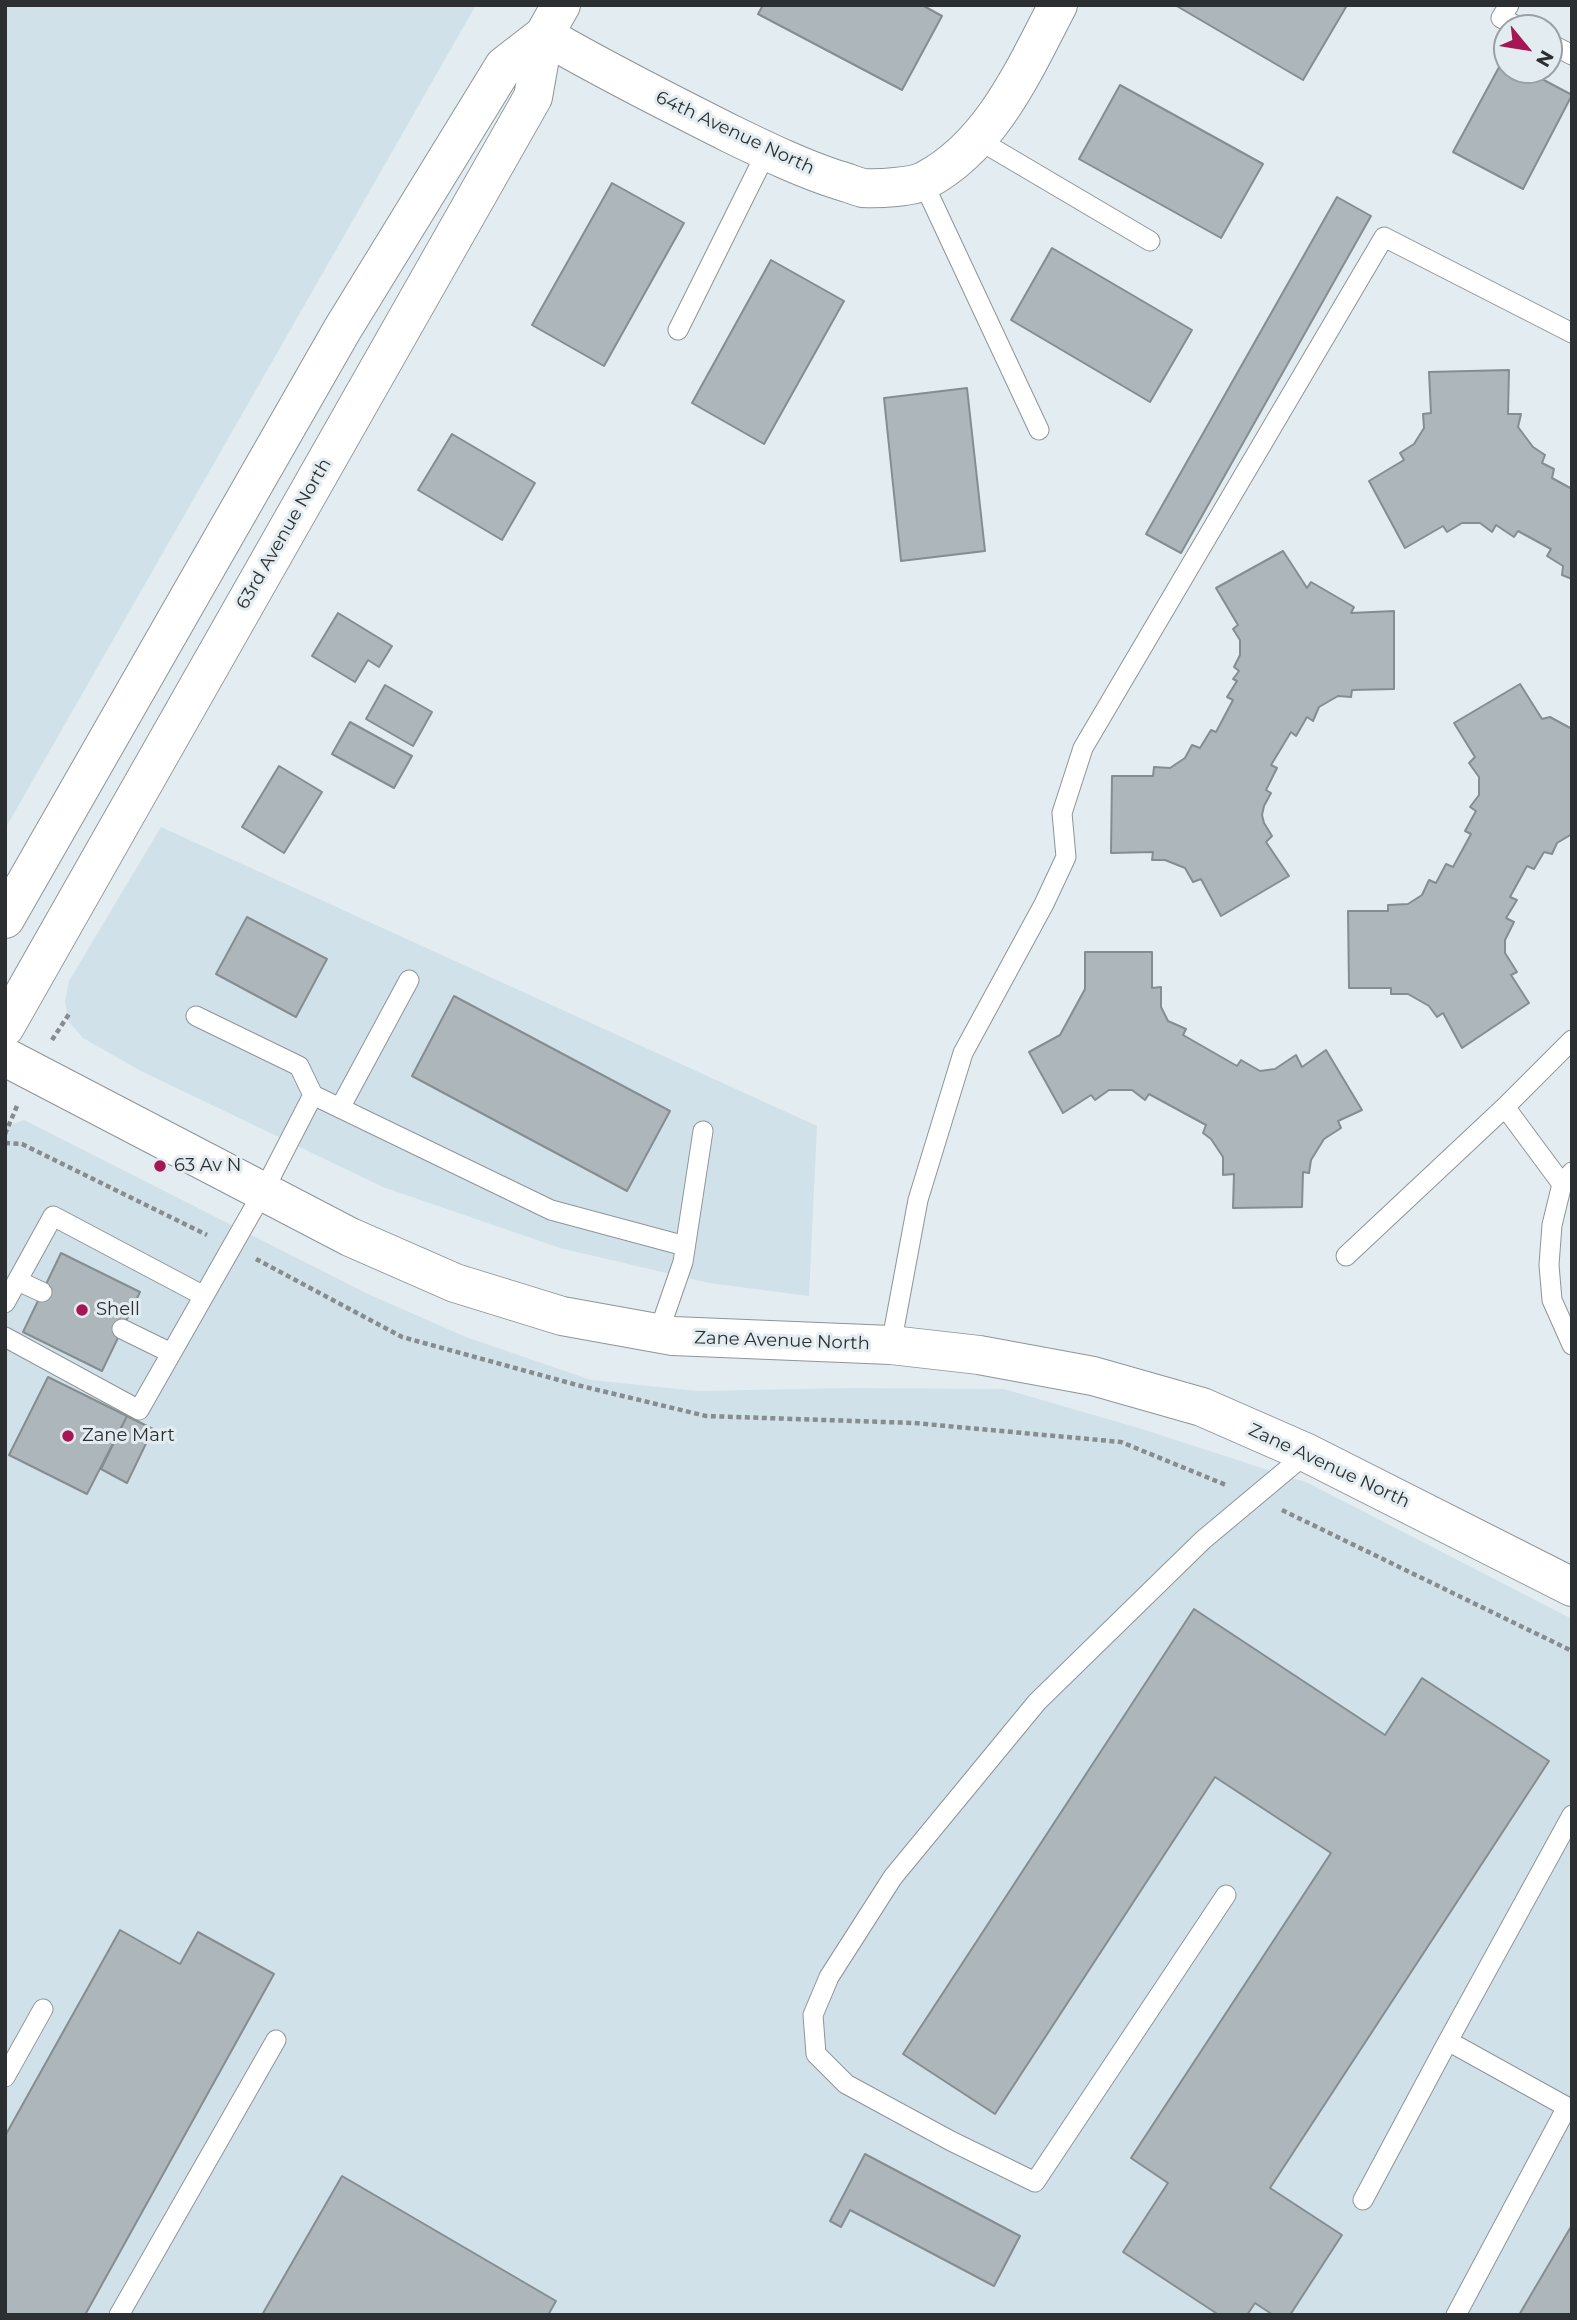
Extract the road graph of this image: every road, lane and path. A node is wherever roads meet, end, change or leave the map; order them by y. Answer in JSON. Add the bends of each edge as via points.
{"nodes":[{"id":1,"x":1047,"y":9,"type":"edge"},
{"id":2,"x":552,"y":20,"type":"edge"},
{"id":3,"x":977,"y":139,"type":"junction"},
{"id":4,"x":766,"y":152,"type":"junction"},
{"id":5,"x":923,"y":182,"type":"junction"},
{"id":6,"x":1150,"y":242,"type":"dead end"},
{"id":7,"x":678,"y":330,"type":"dead end"},
{"id":8,"x":1572,"y":333,"type":"edge"},
{"id":9,"x":1039,"y":430,"type":"dead end"},
{"id":10,"x":5,"y":919,"type":"edge"},
{"id":11,"x":409,"y":980,"type":"dead end"},
{"id":12,"x":196,"y":1016,"type":"dead end"},
{"id":13,"x":5,"y":1027,"type":"edge"},
{"id":14,"x":1572,"y":1040,"type":"edge"},
{"id":15,"x":5,"y":1057,"type":"edge"},
{"id":16,"x":313,"y":1095,"type":"junction"},
{"id":17,"x":1505,"y":1107,"type":"junction"},
{"id":18,"x":340,"y":1108,"type":"junction"},
{"id":19,"x":703,"y":1131,"type":"dead end"},
{"id":20,"x":5,"y":1143,"type":"edge"},
{"id":21,"x":1567,"y":1178,"type":"edge"},
{"id":22,"x":263,"y":1192,"type":"junction"},
{"id":23,"x":685,"y":1246,"type":"junction"},
{"id":24,"x":232,"y":1247,"type":"junction"},
{"id":25,"x":1346,"y":1256,"type":"dead end"},
{"id":26,"x":18,"y":1281,"type":"junction"},
{"id":27,"x":42,"y":1292,"type":"dead end"},
{"id":28,"x":204,"y":1296,"type":"junction"},
{"id":29,"x":5,"y":1303,"type":"edge"},
{"id":30,"x":122,"y":1329,"type":"dead end"},
{"id":31,"x":658,"y":1334,"type":"junction"},
{"id":32,"x":5,"y":1337,"type":"edge"},
{"id":33,"x":891,"y":1345,"type":"junction"},
{"id":34,"x":1572,"y":1345,"type":"edge"},
{"id":35,"x":171,"y":1353,"type":"junction"},
{"id":36,"x":1307,"y":1452,"type":"junction"},
{"id":37,"x":1254,"y":1497,"type":"junction"},
{"id":38,"x":1572,"y":1587,"type":"edge"},
{"id":39,"x":1572,"y":1651,"type":"edge"},
{"id":40,"x":1572,"y":1815,"type":"edge"},
{"id":41,"x":1226,"y":1895,"type":"dead end"},
{"id":42,"x":43,"y":2009,"type":"dead end"},
{"id":43,"x":276,"y":2040,"type":"dead end"},
{"id":44,"x":1448,"y":2040,"type":"junction"},
{"id":45,"x":5,"y":2077,"type":"edge"},
{"id":46,"x":1569,"y":2108,"type":"edge"},
{"id":47,"x":1363,"y":2200,"type":"dead end"},
{"id":48,"x":120,"y":2315,"type":"edge"},
{"id":49,"x":1456,"y":2315,"type":"edge"}],
"edges":[{"from":1,"to":3,"type":"street","name":"64th Avenue North","via":[[1003,105]]},
{"from":2,"to":4,"type":"street","name":"64th Avenue North","via":[[600,68]]},
{"from":2,"to":10,"type":"street","via":[[503,66],[342,330]]},
{"from":2,"to":13,"type":"street","name":"63rd Avenue North","via":[[533,97]]},
{"from":3,"to":5,"type":"street","name":"64th Avenue North","via":[[951,165]]},
{"from":3,"to":6,"type":"lane"},
{"from":4,"to":5,"type":"street","name":"64th Avenue North","via":[[863,188]]},
{"from":4,"to":7,"type":"lane"},
{"from":5,"to":9,"type":"lane"},
{"from":8,"to":33,"type":"lane","via":[[1384,237],[1083,748],[1062,813],[1066,857],[963,1053],[918,1199]]},
{"from":11,"to":18,"type":"lane"},
{"from":12,"to":16,"type":"lane","via":[[299,1066]]},
{"from":14,"to":17,"type":"lane"},
{"from":15,"to":22,"type":"street","name":"Zane Avenue North"},
{"from":16,"to":18,"type":"lane"},
{"from":16,"to":22,"type":"lane"},
{"from":17,"to":21,"type":"lane"},
{"from":17,"to":25,"type":"lane"},
{"from":18,"to":23,"type":"lane","via":[[551,1210]]},
{"from":19,"to":23,"type":"lane"},
{"from":20,"to":24,"type":"path","via":[[22,1144]]},
{"from":21,"to":34,"type":"lane","via":[[1552,1225],[1549,1265],[1552,1300]]},
{"from":22,"to":24,"type":"lane"},
{"from":22,"to":31,"type":"street","name":"Zane Avenue North","via":[[455,1283],[562,1316]]},
{"from":23,"to":31,"type":"lane"},
{"from":24,"to":28,"type":"lane"},
{"from":24,"to":37,"type":"path","via":[[402,1337],[576,1385],[706,1416],[914,1423],[1121,1442]]},
{"from":26,"to":27,"type":"lane"},
{"from":26,"to":28,"type":"lane","via":[[53,1216]]},
{"from":26,"to":29,"type":"lane"},
{"from":28,"to":35,"type":"lane"},
{"from":30,"to":35,"type":"lane"},
{"from":31,"to":33,"type":"street","name":"Zane Avenue North"},
{"from":32,"to":35,"type":"lane","via":[[139,1410]]},
{"from":33,"to":36,"type":"street","name":"Zane Avenue North","via":[[979,1354],[1093,1376],[1202,1407]]},
{"from":36,"to":37,"type":"lane"},
{"from":36,"to":38,"type":"street","name":"Zane Avenue North"},
{"from":37,"to":39,"type":"path"},
{"from":37,"to":41,"type":"lane","via":[[1203,1540],[1037,1702],[893,1877],[829,1977],[813,2015],[817,2054],[846,2084],[1035,2182]]},
{"from":40,"to":44,"type":"lane"},
{"from":42,"to":45,"type":"lane"},
{"from":43,"to":48,"type":"lane"},
{"from":44,"to":46,"type":"lane"},
{"from":44,"to":47,"type":"lane"},
{"from":46,"to":49,"type":"lane"}]}
